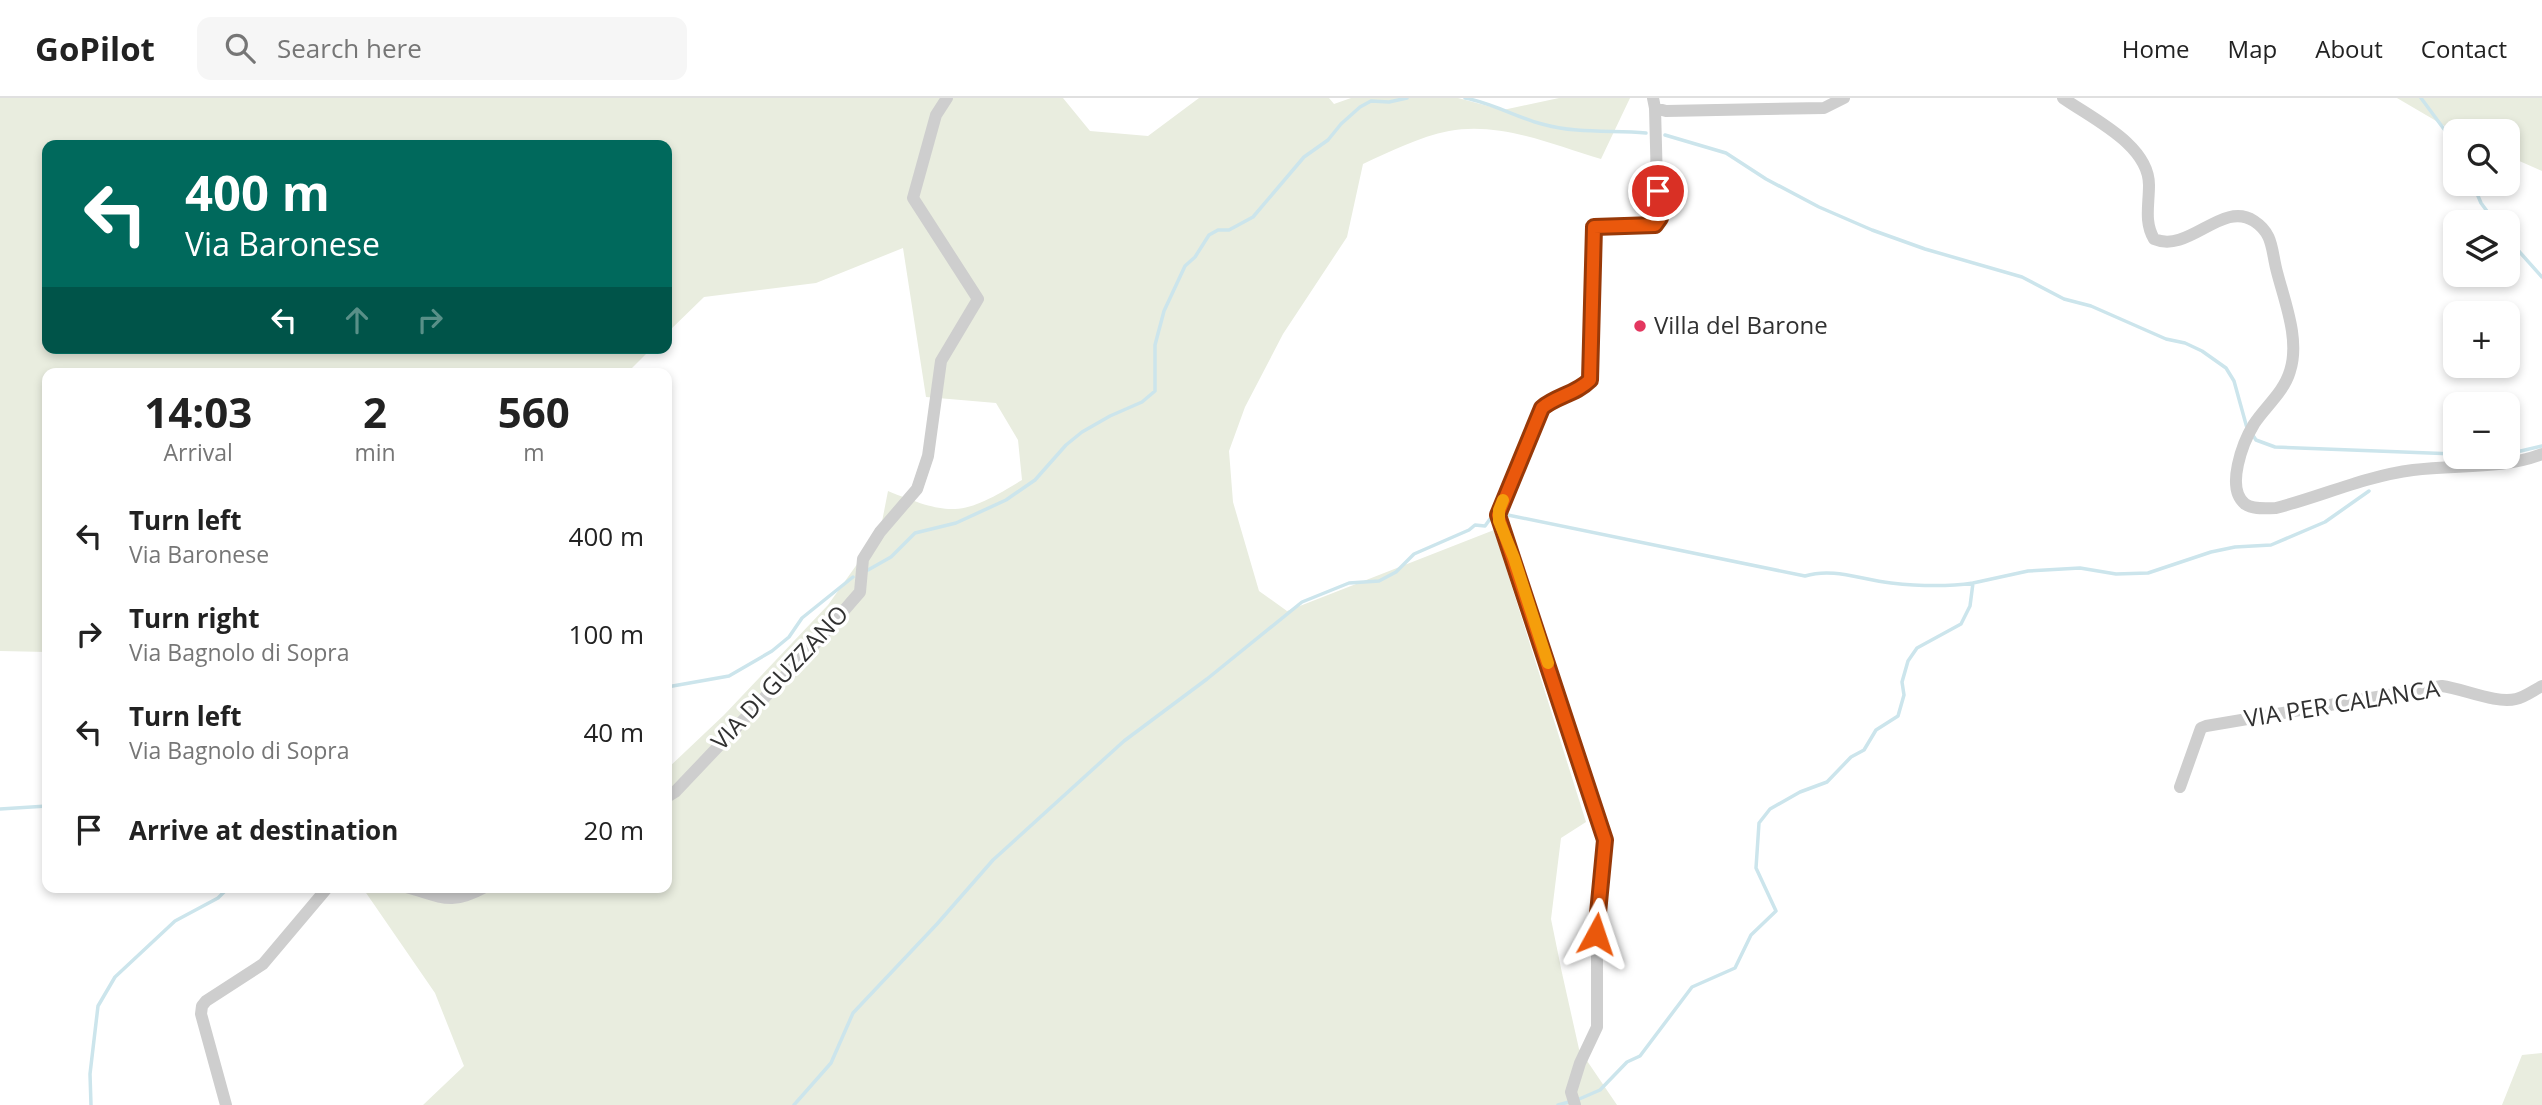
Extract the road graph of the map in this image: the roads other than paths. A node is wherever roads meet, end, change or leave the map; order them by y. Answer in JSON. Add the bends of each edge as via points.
{"nodes":[{"id":1,"x":947,"y":98,"type":"edge"},
{"id":2,"x":1844,"y":98,"type":"edge"},
{"id":3,"x":2063,"y":98,"type":"edge"},
{"id":4,"x":1654,"y":103,"type":"edge"},
{"id":5,"x":2542,"y":454,"type":"edge"},
{"id":6,"x":2542,"y":686,"type":"edge"},
{"id":7,"x":2180,"y":787,"type":"dead end"},
{"id":8,"x":672,"y":794,"type":"edge"},
{"id":9,"x":323,"y":893,"type":"edge"},
{"id":10,"x":428,"y":893,"type":"edge"},
{"id":11,"x":474,"y":893,"type":"edge"},
{"id":12,"x":226,"y":1105,"type":"edge"},
{"id":13,"x":1575,"y":1105,"type":"edge"}],
"edges":[{"from":1,"to":8,"type":"street","name":"VIA DI GUZZANO","via":[[936,115],[912,198],[978,299],[942,361],[928,456],[917,489],[863,559],[860,592]]},
{"from":2,"to":4,"type":"street","via":[[1824,108],[1666,111]]},
{"from":3,"to":5,"type":"street","via":[[2141,156],[2149,182],[2147,226],[2154,239],[2171,242],[2186,238],[2238,216],[2251,218],[2266,230],[2289,319],[2291,359],[2285,382],[2248,435],[2235,481],[2246,504],[2276,508],[2395,473],[2500,466]]},
{"from":4,"to":13,"type":"street","via":[[1658,222],[1594,227],[1590,380],[1542,408],[1499,516],[1605,840],[1597,916],[1597,1027],[1571,1092]]},
{"from":6,"to":7,"type":"street","name":"VIA PER CALANCA","via":[[2516,699],[2494,699],[2442,686],[2206,726]]},
{"from":9,"to":12,"type":"street","via":[[263,964],[202,1006]]},
{"from":10,"to":11,"type":"street","via":[[453,900]]}]}
